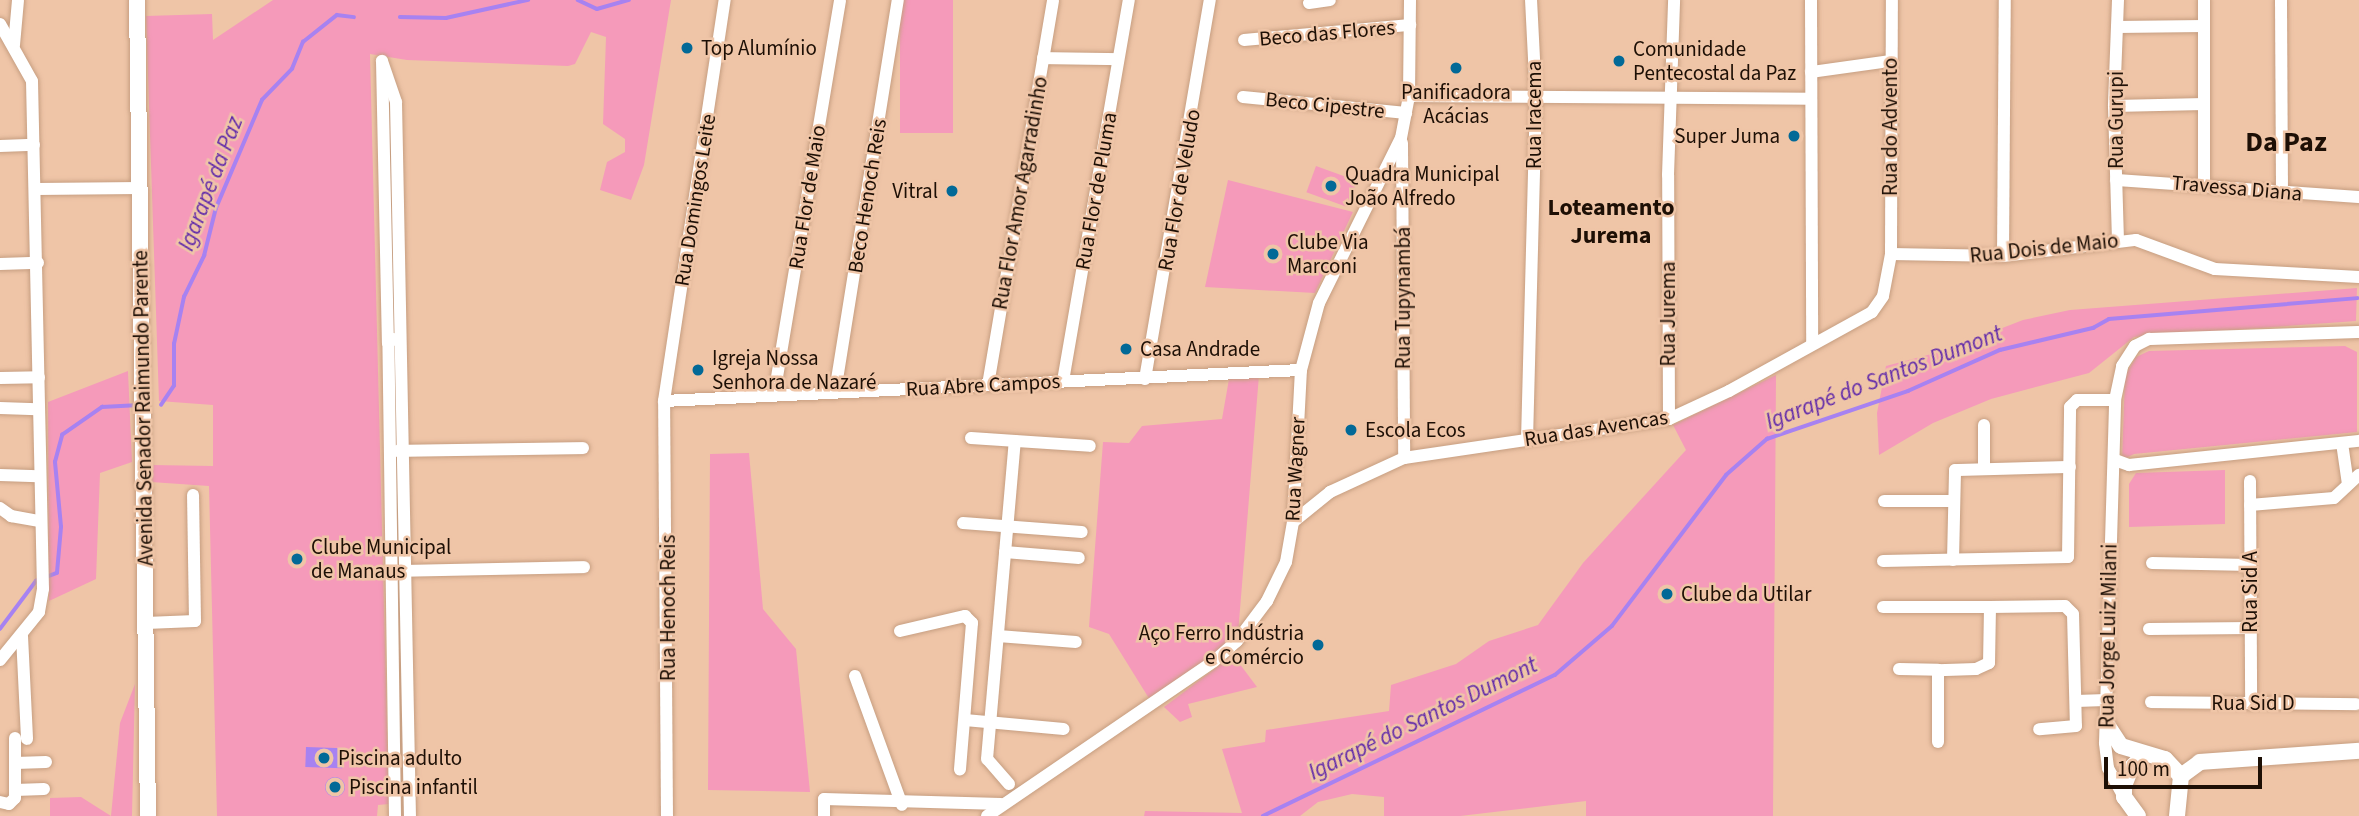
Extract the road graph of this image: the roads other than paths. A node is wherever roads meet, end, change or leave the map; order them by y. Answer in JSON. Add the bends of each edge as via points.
{"nodes":[{"id":1,"x":18,"y":0,"type":"edge"},
{"id":2,"x":137,"y":0,"type":"edge"},
{"id":3,"x":725,"y":0,"type":"edge"},
{"id":4,"x":840,"y":0,"type":"edge"},
{"id":5,"x":898,"y":0,"type":"edge"},
{"id":6,"x":1053,"y":0,"type":"edge"},
{"id":7,"x":1129,"y":0,"type":"edge"},
{"id":8,"x":1210,"y":0,"type":"edge"},
{"id":9,"x":1329,"y":0,"type":"edge"},
{"id":10,"x":1410,"y":0,"type":"edge"},
{"id":11,"x":1531,"y":0,"type":"edge"},
{"id":12,"x":1674,"y":0,"type":"edge"},
{"id":13,"x":1811,"y":0,"type":"edge"},
{"id":14,"x":1892,"y":0,"type":"edge"},
{"id":15,"x":2005,"y":0,"type":"edge"},
{"id":16,"x":2118,"y":0,"type":"edge"},
{"id":17,"x":2204,"y":0,"type":"edge"},
{"id":18,"x":2281,"y":0,"type":"edge"},
{"id":19,"x":1309,"y":3,"type":"dead end"},
{"id":20,"x":0,"y":24,"type":"edge"},
{"id":21,"x":1410,"y":25,"type":"junction"},
{"id":22,"x":2204,"y":26,"type":"junction"},
{"id":23,"x":2118,"y":27,"type":"junction"},
{"id":24,"x":1244,"y":40,"type":"dead end"},
{"id":25,"x":14,"y":44,"type":"junction"},
{"id":26,"x":1043,"y":58,"type":"junction"},
{"id":27,"x":1118,"y":60,"type":"junction"},
{"id":28,"x":382,"y":61,"type":"dead end"},
{"id":29,"x":1890,"y":61,"type":"junction"},
{"id":30,"x":1811,"y":72,"type":"junction"},
{"id":31,"x":1409,"y":96,"type":"junction"},
{"id":32,"x":1243,"y":97,"type":"dead end"},
{"id":33,"x":1536,"y":97,"type":"junction"},
{"id":34,"x":1811,"y":99,"type":"junction"},
{"id":35,"x":1670,"y":100,"type":"junction"},
{"id":36,"x":2204,"y":104,"type":"junction"},
{"id":37,"x":2114,"y":106,"type":"junction"},
{"id":38,"x":1406,"y":113,"type":"junction"},
{"id":39,"x":1401,"y":138,"type":"junction"},
{"id":40,"x":34,"y":145,"type":"junction"},
{"id":41,"x":0,"y":146,"type":"edge"},
{"id":42,"x":2116,"y":180,"type":"junction"},
{"id":43,"x":2204,"y":186,"type":"junction"},
{"id":44,"x":140,"y":188,"type":"junction"},
{"id":45,"x":36,"y":189,"type":"junction"},
{"id":46,"x":2282,"y":193,"type":"junction"},
{"id":47,"x":2359,"y":197,"type":"edge"},
{"id":48,"x":2118,"y":240,"type":"junction"},
{"id":49,"x":1891,"y":254,"type":"junction"},
{"id":50,"x":2003,"y":256,"type":"junction"},
{"id":51,"x":38,"y":263,"type":"junction"},
{"id":52,"x":0,"y":264,"type":"edge"},
{"id":53,"x":2359,"y":277,"type":"edge"},
{"id":54,"x":2359,"y":332,"type":"edge"},
{"id":55,"x":1812,"y":342,"type":"junction"},
{"id":56,"x":1301,"y":370,"type":"junction"},
{"id":57,"x":38,"y":377,"type":"junction"},
{"id":58,"x":0,"y":378,"type":"edge"},
{"id":59,"x":1146,"y":379,"type":"junction"},
{"id":60,"x":1063,"y":381,"type":"junction"},
{"id":61,"x":988,"y":386,"type":"junction"},
{"id":62,"x":835,"y":392,"type":"junction"},
{"id":63,"x":774,"y":395,"type":"junction"},
{"id":64,"x":2115,"y":400,"type":"junction"},
{"id":65,"x":664,"y":401,"type":"junction"},
{"id":66,"x":0,"y":408,"type":"edge"},
{"id":67,"x":37,"y":409,"type":"junction"},
{"id":68,"x":1669,"y":419,"type":"junction"},
{"id":69,"x":1984,"y":425,"type":"dead end"},
{"id":70,"x":971,"y":438,"type":"dead end"},
{"id":71,"x":1527,"y":440,"type":"junction"},
{"id":72,"x":1015,"y":441,"type":"junction"},
{"id":73,"x":2359,"y":441,"type":"edge"},
{"id":74,"x":2342,"y":443,"type":"junction"},
{"id":75,"x":1090,"y":446,"type":"dead end"},
{"id":76,"x":583,"y":448,"type":"dead end"},
{"id":77,"x":396,"y":451,"type":"junction"},
{"id":78,"x":1404,"y":458,"type":"junction"},
{"id":79,"x":2115,"y":460,"type":"junction"},
{"id":80,"x":2129,"y":465,"type":"junction"},
{"id":81,"x":2070,"y":467,"type":"junction"},
{"id":82,"x":1984,"y":468,"type":"junction"},
{"id":83,"x":0,"y":475,"type":"edge"},
{"id":84,"x":2359,"y":475,"type":"edge"},
{"id":85,"x":38,"y":476,"type":"junction"},
{"id":86,"x":2250,"y":481,"type":"dead end"},
{"id":87,"x":2348,"y":484,"type":"junction"},
{"id":88,"x":2113,"y":489,"type":"junction"},
{"id":89,"x":193,"y":495,"type":"dead end"},
{"id":90,"x":1884,"y":501,"type":"dead end"},
{"id":91,"x":1953,"y":501,"type":"junction"},
{"id":92,"x":2250,"y":505,"type":"junction"},
{"id":93,"x":0,"y":508,"type":"edge"},
{"id":94,"x":40,"y":521,"type":"junction"},
{"id":95,"x":1293,"y":522,"type":"junction"},
{"id":96,"x":963,"y":523,"type":"dead end"},
{"id":97,"x":1008,"y":526,"type":"junction"},
{"id":98,"x":1082,"y":532,"type":"dead end"},
{"id":99,"x":1005,"y":552,"type":"junction"},
{"id":100,"x":1079,"y":558,"type":"dead end"},
{"id":101,"x":1953,"y":560,"type":"junction"},
{"id":102,"x":1883,"y":561,"type":"dead end"},
{"id":103,"x":2152,"y":563,"type":"dead end"},
{"id":104,"x":2250,"y":565,"type":"junction"},
{"id":105,"x":584,"y":568,"type":"dead end"},
{"id":106,"x":391,"y":571,"type":"junction"},
{"id":107,"x":405,"y":571,"type":"junction"},
{"id":108,"x":1883,"y":607,"type":"dead end"},
{"id":109,"x":1990,"y":607,"type":"junction"},
{"id":110,"x":146,"y":624,"type":"junction"},
{"id":111,"x":2251,"y":628,"type":"junction"},
{"id":112,"x":2150,"y":629,"type":"dead end"},
{"id":113,"x":900,"y":631,"type":"dead end"},
{"id":114,"x":22,"y":636,"type":"junction"},
{"id":115,"x":998,"y":636,"type":"junction"},
{"id":116,"x":1076,"y":642,"type":"dead end"},
{"id":117,"x":0,"y":660,"type":"edge"},
{"id":118,"x":1899,"y":669,"type":"dead end"},
{"id":119,"x":1938,"y":670,"type":"junction"},
{"id":120,"x":855,"y":676,"type":"dead end"},
{"id":121,"x":2106,"y":700,"type":"junction"},
{"id":122,"x":2076,"y":701,"type":"junction"},
{"id":123,"x":2151,"y":702,"type":"dead end"},
{"id":124,"x":2251,"y":704,"type":"junction"},
{"id":125,"x":2356,"y":704,"type":"dead end"},
{"id":126,"x":965,"y":720,"type":"junction"},
{"id":127,"x":990,"y":722,"type":"junction"},
{"id":128,"x":2106,"y":723,"type":"junction"},
{"id":129,"x":1064,"y":729,"type":"dead end"},
{"id":130,"x":2039,"y":729,"type":"dead end"},
{"id":131,"x":393,"y":741,"type":"junction"},
{"id":132,"x":408,"y":741,"type":"junction"},
{"id":133,"x":1938,"y":742,"type":"dead end"},
{"id":134,"x":2359,"y":751,"type":"edge"},
{"id":135,"x":2144,"y":755,"type":"junction"},
{"id":136,"x":46,"y":762,"type":"dead end"},
{"id":137,"x":15,"y":763,"type":"junction"},
{"id":138,"x":960,"y":770,"type":"dead end"},
{"id":139,"x":2181,"y":776,"type":"junction"},
{"id":140,"x":1009,"y":784,"type":"dead end"},
{"id":141,"x":44,"y":789,"type":"dead end"},
{"id":142,"x":15,"y":790,"type":"junction"},
{"id":143,"x":2124,"y":797,"type":"junction"},
{"id":144,"x":0,"y":802,"type":"edge"},
{"id":145,"x":1001,"y":804,"type":"junction"},
{"id":146,"x":902,"y":805,"type":"junction"},
{"id":147,"x":148,"y":816,"type":"edge"},
{"id":148,"x":395,"y":816,"type":"edge"},
{"id":149,"x":410,"y":816,"type":"edge"},
{"id":150,"x":667,"y":816,"type":"edge"},
{"id":151,"x":824,"y":816,"type":"edge"},
{"id":152,"x":987,"y":816,"type":"edge"},
{"id":153,"x":2138,"y":816,"type":"edge"},
{"id":154,"x":2177,"y":816,"type":"edge"}],
"edges":[{"from":1,"to":25,"type":"street"},
{"from":2,"to":44,"type":"street","name":"Avenida Senador Raimundo Parente"},
{"from":3,"to":65,"type":"street","name":"Rua Domingos Leite"},
{"from":4,"to":63,"type":"street","name":"Rua Flor de Maio"},
{"from":5,"to":62,"type":"street","name":"Beco Henoch Reis"},
{"from":6,"to":26,"type":"street","name":"Rua Flor Amor Agarradinho"},
{"from":7,"to":27,"type":"street","name":"Rua Flor de Pluma"},
{"from":8,"to":59,"type":"street","name":"Rua Flor de Veludo"},
{"from":9,"to":19,"type":"street"},
{"from":10,"to":21,"type":"street","name":"Rua Wagner"},
{"from":11,"to":33,"type":"street","name":"Rua Iracema"},
{"from":12,"to":35,"type":"street","name":"Rua Jurema"},
{"from":13,"to":30,"type":"street"},
{"from":14,"to":29,"type":"street","name":"Rua do Advento"},
{"from":15,"to":50,"type":"street"},
{"from":16,"to":23,"type":"street","name":"Rua Gurupi"},
{"from":17,"to":22,"type":"street"},
{"from":18,"to":46,"type":"street"},
{"from":20,"to":25,"type":"street"},
{"from":21,"to":24,"type":"street","name":"Beco das Flores"},
{"from":21,"to":31,"type":"street","name":"Rua Wagner"},
{"from":22,"to":23,"type":"street"},
{"from":22,"to":36,"type":"street"},
{"from":23,"to":37,"type":"street","name":"Rua Gurupi"},
{"from":25,"to":40,"type":"street","via":[[32,81]]},
{"from":26,"to":27,"type":"street"},
{"from":26,"to":61,"type":"street","name":"Rua Flor Amor Agarradinho"},
{"from":27,"to":60,"type":"street","name":"Rua Flor de Pluma"},
{"from":28,"to":77,"type":"street","via":[[396,102]]},
{"from":29,"to":30,"type":"street"},
{"from":29,"to":49,"type":"street","name":"Rua do Advento"},
{"from":30,"to":34,"type":"street"},
{"from":31,"to":33,"type":"street"},
{"from":31,"to":38,"type":"street","name":"Rua Wagner"},
{"from":32,"to":38,"type":"street","name":"Beco Cipestre"},
{"from":33,"to":35,"type":"street"},
{"from":33,"to":71,"type":"street","name":"Rua Iracema"},
{"from":34,"to":35,"type":"street"},
{"from":34,"to":55,"type":"street"},
{"from":35,"to":68,"type":"street","name":"Rua Jurema"},
{"from":36,"to":37,"type":"street"},
{"from":36,"to":43,"type":"street"},
{"from":37,"to":42,"type":"street","name":"Rua Gurupi"},
{"from":38,"to":39,"type":"street","name":"Rua Wagner"},
{"from":39,"to":56,"type":"street","name":"Rua Wagner","via":[[1329,275]]},
{"from":39,"to":78,"type":"street","name":"Rua Tupynambá"},
{"from":40,"to":41,"type":"street"},
{"from":40,"to":45,"type":"street"},
{"from":42,"to":43,"type":"street","name":"Travessa Diana"},
{"from":42,"to":48,"type":"street","name":"Rua Gurupi"},
{"from":43,"to":46,"type":"street","name":"Travessa Diana"},
{"from":44,"to":45,"type":"street"},
{"from":44,"to":110,"type":"street","name":"Avenida Senador Raimundo Parente"},
{"from":45,"to":51,"type":"street"},
{"from":46,"to":47,"type":"street","name":"Travessa Diana"},
{"from":48,"to":50,"type":"street","name":"Rua Dois de Maio"},
{"from":48,"to":53,"type":"street","name":"Rua Dois de Maio","via":[[2150,242],[2215,270]]},
{"from":49,"to":50,"type":"street","name":"Rua Dois de Maio"},
{"from":49,"to":55,"type":"street","name":"Rua das Avencas","via":[[1883,296],[1872,312]]},
{"from":51,"to":52,"type":"street"},
{"from":51,"to":57,"type":"street"},
{"from":54,"to":64,"type":"street","name":"Rua Jorge Luiz Milani","via":[[2149,339],[2129,354]]},
{"from":55,"to":68,"type":"street","name":"Rua das Avencas"},
{"from":56,"to":59,"type":"street","name":"Rua Abre Campos"},
{"from":56,"to":95,"type":"street","name":"Rua Wagner"},
{"from":57,"to":58,"type":"street"},
{"from":57,"to":67,"type":"street"},
{"from":59,"to":60,"type":"street","name":"Rua Abre Campos"},
{"from":60,"to":61,"type":"street","name":"Rua Abre Campos"},
{"from":61,"to":62,"type":"street","name":"Rua Abre Campos"},
{"from":62,"to":63,"type":"street","name":"Rua Abre Campos"},
{"from":63,"to":65,"type":"street","name":"Rua Abre Campos"},
{"from":64,"to":79,"type":"street","name":"Rua Jorge Luiz Milani"},
{"from":64,"to":81,"type":"street","via":[[2072,401]]},
{"from":65,"to":150,"type":"street","name":"Rua Henoch Reis"},
{"from":66,"to":67,"type":"street"},
{"from":67,"to":85,"type":"street"},
{"from":68,"to":71,"type":"street","name":"Rua das Avencas"},
{"from":69,"to":82,"type":"street"},
{"from":70,"to":72,"type":"street"},
{"from":71,"to":78,"type":"street","name":"Rua das Avencas"},
{"from":72,"to":75,"type":"street"},
{"from":72,"to":97,"type":"street"},
{"from":73,"to":74,"type":"street"},
{"from":74,"to":80,"type":"street"},
{"from":74,"to":87,"type":"street"},
{"from":76,"to":77,"type":"street"},
{"from":77,"to":106,"type":"street"},
{"from":77,"to":107,"type":"street"},
{"from":78,"to":95,"type":"street","name":"Rua das Avencas","via":[[1329,492]]},
{"from":79,"to":80,"type":"street"},
{"from":79,"to":88,"type":"street","name":"Rua Jorge Luiz Milani"},
{"from":80,"to":88,"type":"street","via":[[2118,475]]},
{"from":81,"to":82,"type":"street"},
{"from":81,"to":101,"type":"street","via":[[2068,557]]},
{"from":82,"to":91,"type":"street","via":[[1955,471]]},
{"from":83,"to":85,"type":"street"},
{"from":84,"to":87,"type":"street"},
{"from":85,"to":94,"type":"street"},
{"from":86,"to":92,"type":"street","name":"Rua Sid A"},
{"from":87,"to":92,"type":"street","via":[[2334,498]]},
{"from":88,"to":121,"type":"street","name":"Rua Jorge Luiz Milani"},
{"from":89,"to":110,"type":"street","via":[[195,621]]},
{"from":90,"to":91,"type":"street"},
{"from":91,"to":101,"type":"street"},
{"from":92,"to":104,"type":"street","name":"Rua Sid A"},
{"from":93,"to":94,"type":"street","via":[[11,516]]},
{"from":94,"to":114,"type":"street","via":[[43,589],[39,612]]},
{"from":95,"to":145,"type":"street","name":"Rua Wagner","via":[[1286,562],[1267,601],[1237,641],[1143,712]]},
{"from":96,"to":97,"type":"street"},
{"from":97,"to":98,"type":"street"},
{"from":97,"to":99,"type":"street"},
{"from":99,"to":100,"type":"street"},
{"from":99,"to":115,"type":"street"},
{"from":101,"to":102,"type":"street"},
{"from":103,"to":104,"type":"street"},
{"from":104,"to":111,"type":"street","name":"Rua Sid A"},
{"from":105,"to":107,"type":"street"},
{"from":106,"to":107,"type":"street"},
{"from":106,"to":131,"type":"street"},
{"from":107,"to":132,"type":"street"},
{"from":108,"to":109,"type":"street"},
{"from":109,"to":119,"type":"street","via":[[1989,663],[1976,669]]},
{"from":109,"to":122,"type":"street","via":[[2065,606],[2073,614]]},
{"from":110,"to":147,"type":"street","name":"Avenida Senador Raimundo Parente"},
{"from":111,"to":112,"type":"street"},
{"from":111,"to":124,"type":"street","name":"Rua Sid A"},
{"from":113,"to":126,"type":"street","via":[[970,618]]},
{"from":114,"to":117,"type":"street"},
{"from":114,"to":137,"type":"street","via":[[21,739]]},
{"from":115,"to":116,"type":"street"},
{"from":115,"to":127,"type":"street"},
{"from":118,"to":119,"type":"street"},
{"from":119,"to":133,"type":"street"},
{"from":120,"to":146,"type":"street"},
{"from":121,"to":122,"type":"street"},
{"from":121,"to":128,"type":"street","name":"Rua Jorge Luiz Milani"},
{"from":122,"to":130,"type":"street","via":[[2077,726]]},
{"from":123,"to":124,"type":"street","name":"Rua Sid D"},
{"from":124,"to":125,"type":"street","name":"Rua Sid D"},
{"from":126,"to":127,"type":"street"},
{"from":126,"to":138,"type":"street"},
{"from":127,"to":129,"type":"street"},
{"from":127,"to":140,"type":"street","via":[[987,759]]},
{"from":128,"to":135,"type":"street","via":[[2121,746]]},
{"from":128,"to":143,"type":"street","name":"Rua Jorge Luiz Milani","via":[[2108,768]]},
{"from":131,"to":132,"type":"street"},
{"from":131,"to":148,"type":"street"},
{"from":132,"to":149,"type":"street"},
{"from":134,"to":139,"type":"street","via":[[2209,760]]},
{"from":135,"to":139,"type":"street","via":[[2165,759]]},
{"from":135,"to":143,"type":"street","via":[[2128,775]]},
{"from":136,"to":137,"type":"street"},
{"from":137,"to":142,"type":"street"},
{"from":139,"to":154,"type":"street"},
{"from":141,"to":142,"type":"street"},
{"from":142,"to":144,"type":"street","via":[[13,802]]},
{"from":143,"to":153,"type":"street","name":"Rua Jorge Luiz Milani"},
{"from":145,"to":146,"type":"street"},
{"from":145,"to":152,"type":"street","name":"Rua Wagner"},
{"from":146,"to":151,"type":"street","via":[[824,799]]}]}
